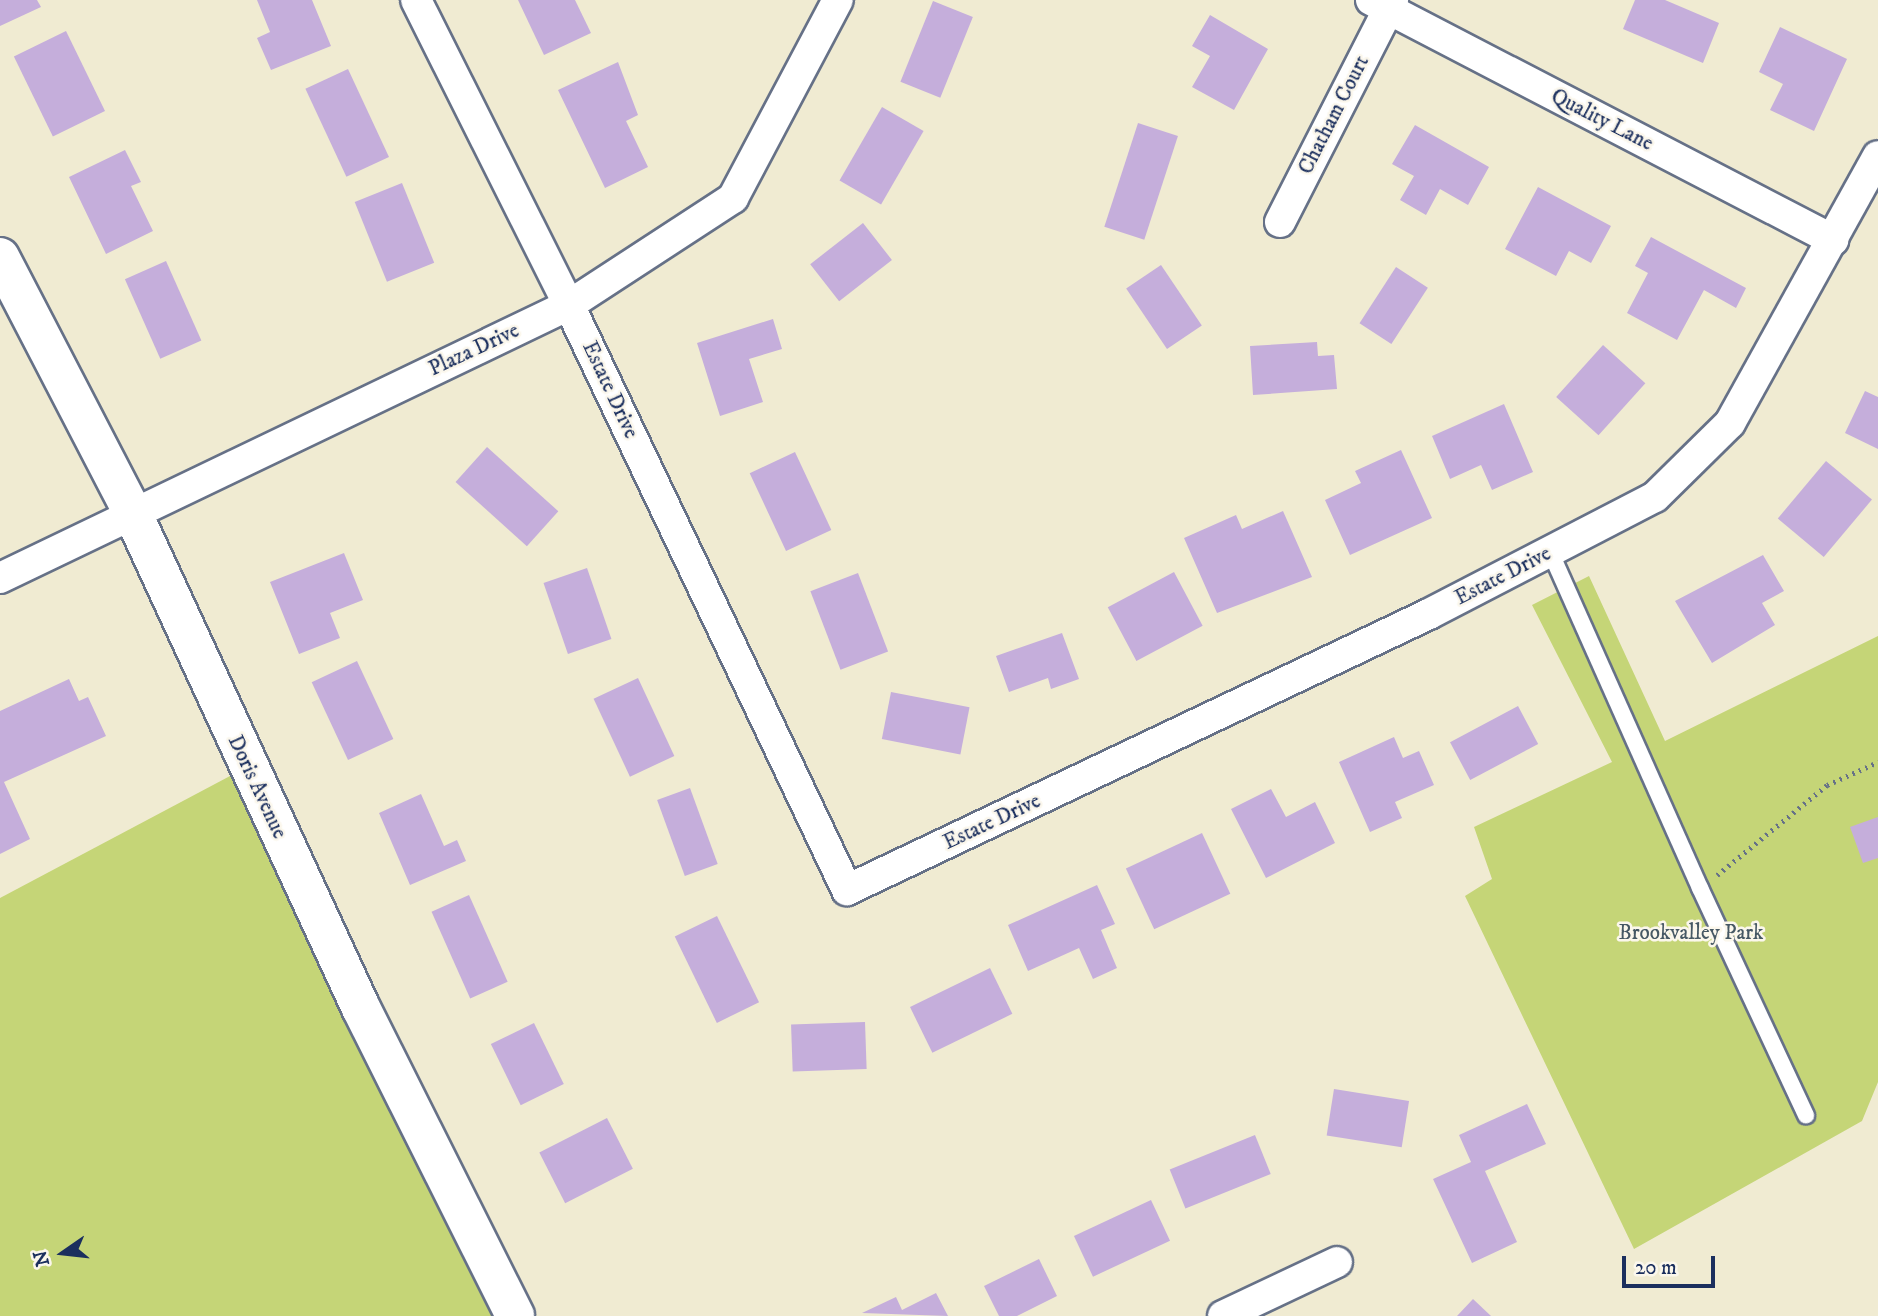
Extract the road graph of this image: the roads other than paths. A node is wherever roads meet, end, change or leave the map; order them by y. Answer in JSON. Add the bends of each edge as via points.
{"nodes":[{"id":1,"x":416,"y":0,"type":"edge"},
{"id":2,"x":838,"y":0,"type":"edge"},
{"id":3,"x":1384,"y":3,"type":"edge"},
{"id":4,"x":1878,"y":156,"type":"edge"},
{"id":5,"x":1280,"y":222,"type":"dead end"},
{"id":6,"x":1833,"y":240,"type":"junction"},
{"id":7,"x":0,"y":257,"type":"edge"},
{"id":8,"x":569,"y":305,"type":"junction"},
{"id":9,"x":132,"y":512,"type":"junction"},
{"id":10,"x":1550,"y":551,"type":"junction"},
{"id":11,"x":0,"y":578,"type":"edge"},
{"id":12,"x":1807,"y":1115,"type":"dead end"},
{"id":13,"x":1336,"y":1262,"type":"dead end"},
{"id":14,"x":515,"y":1316,"type":"edge"},
{"id":15,"x":1223,"y":1316,"type":"edge"}],
"edges":[{"from":1,"to":8,"type":"street","name":"Estate Drive"},
{"from":2,"to":8,"type":"street","name":"Plaza Drive","via":[[733,198]]},
{"from":3,"to":5,"type":"street","name":"Chatham Court"},
{"from":3,"to":6,"type":"street","name":"Quality Lane"},
{"from":4,"to":6,"type":"street","name":"Estate Drive"},
{"from":6,"to":10,"type":"street","name":"Estate Drive","via":[[1730,423],[1655,497]]},
{"from":7,"to":9,"type":"street","name":"Doris Avenue"},
{"from":8,"to":9,"type":"street","name":"Plaza Drive"},
{"from":8,"to":10,"type":"street","name":"Estate Drive","via":[[847,890],[1429,614]]},
{"from":9,"to":11,"type":"street","name":"Plaza Drive"},
{"from":9,"to":14,"type":"street","name":"Doris Avenue","via":[[344,972]]},
{"from":10,"to":12,"type":"lane"},
{"from":13,"to":15,"type":"street"}]}
